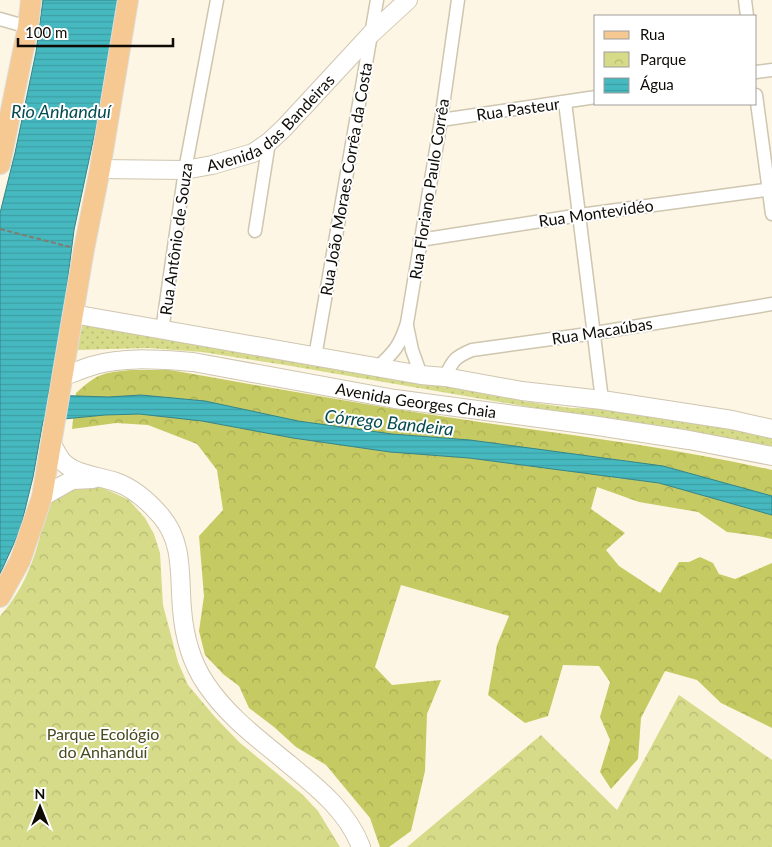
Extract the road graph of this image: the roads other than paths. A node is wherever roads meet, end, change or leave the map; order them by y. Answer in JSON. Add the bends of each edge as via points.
{"nodes":[{"id":1,"x":31,"y":0,"type":"edge"},
{"id":2,"x":128,"y":0,"type":"edge"},
{"id":3,"x":217,"y":0,"type":"edge"},
{"id":4,"x":377,"y":0,"type":"edge"},
{"id":5,"x":408,"y":0,"type":"edge"},
{"id":6,"x":458,"y":0,"type":"edge"},
{"id":7,"x":745,"y":0,"type":"edge"},
{"id":8,"x":747,"y":15,"type":"edge"},
{"id":9,"x":0,"y":19,"type":"edge"},
{"id":10,"x":28,"y":26,"type":"junction"},
{"id":11,"x":371,"y":34,"type":"junction"},
{"id":12,"x":772,"y":70,"type":"edge"},
{"id":13,"x":757,"y":72,"type":"edge"},
{"id":14,"x":594,"y":97,"type":"edge"},
{"id":15,"x":565,"y":102,"type":"junction"},
{"id":16,"x":757,"y":102,"type":"edge"},
{"id":17,"x":440,"y":120,"type":"junction"},
{"id":18,"x":3,"y":142,"type":"edge"},
{"id":19,"x":269,"y":142,"type":"junction"},
{"id":20,"x":0,"y":164,"type":"edge"},
{"id":21,"x":100,"y":169,"type":"junction"},
{"id":22,"x":185,"y":170,"type":"junction"},
{"id":23,"x":770,"y":189,"type":"edge"},
{"id":24,"x":772,"y":214,"type":"edge"},
{"id":25,"x":580,"y":215,"type":"junction"},
{"id":26,"x":255,"y":231,"type":"dead end"},
{"id":27,"x":420,"y":240,"type":"junction"},
{"id":28,"x":772,"y":304,"type":"edge"},
{"id":29,"x":73,"y":314,"type":"junction"},
{"id":30,"x":407,"y":323,"type":"junction"},
{"id":31,"x":162,"y":331,"type":"junction"},
{"id":32,"x":595,"y":333,"type":"junction"},
{"id":33,"x":314,"y":357,"type":"junction"},
{"id":34,"x":376,"y":368,"type":"junction"},
{"id":35,"x":421,"y":376,"type":"junction"},
{"id":36,"x":445,"y":377,"type":"junction"},
{"id":37,"x":61,"y":386,"type":"junction"},
{"id":38,"x":522,"y":391,"type":"junction"},
{"id":39,"x":395,"y":399,"type":"junction"},
{"id":40,"x":602,"y":400,"type":"junction"},
{"id":41,"x":510,"y":414,"type":"junction"},
{"id":42,"x":772,"y":428,"type":"edge"},
{"id":43,"x":52,"y":436,"type":"junction"},
{"id":44,"x":772,"y":456,"type":"edge"},
{"id":45,"x":101,"y":478,"type":"junction"},
{"id":46,"x":42,"y":497,"type":"junction"},
{"id":47,"x":0,"y":598,"type":"edge"},
{"id":48,"x":361,"y":847,"type":"edge"}],
"edges":[{"from":1,"to":10,"type":"main road"},
{"from":2,"to":21,"type":"main road"},
{"from":3,"to":22,"type":"street","name":"Rua Antônio de Souza"},
{"from":4,"to":11,"type":"street","name":"Rua João Moraes Corrêa da Costa"},
{"from":5,"to":11,"type":"main road","name":"Avenida das Bandeiras"},
{"from":6,"to":17,"type":"street","name":"Rua Floriano Paulo Corrêa"},
{"from":7,"to":8,"type":"street"},
{"from":9,"to":10,"type":"street"},
{"from":10,"to":18,"type":"main road"},
{"from":11,"to":19,"type":"main road","name":"Avenida das Bandeiras"},
{"from":11,"to":33,"type":"street","name":"Rua João Moraes Corrêa da Costa"},
{"from":12,"to":13,"type":"street"},
{"from":14,"to":15,"type":"street","name":"Rua Pasteur"},
{"from":15,"to":17,"type":"street","name":"Rua Pasteur"},
{"from":15,"to":25,"type":"street"},
{"from":16,"to":23,"type":"street"},
{"from":17,"to":27,"type":"street","name":"Rua Floriano Paulo Corrêa"},
{"from":18,"to":20,"type":"main road"},
{"from":19,"to":22,"type":"main road","name":"Avenida das Bandeiras","via":[[253,153]]},
{"from":19,"to":26,"type":"street"},
{"from":21,"to":22,"type":"main road","name":"Avenida das Bandeiras"},
{"from":21,"to":29,"type":"main road"},
{"from":22,"to":31,"type":"street","name":"Rua Antônio de Souza"},
{"from":23,"to":24,"type":"street"},
{"from":23,"to":25,"type":"street","name":"Rua Montevidéo"},
{"from":25,"to":27,"type":"street","name":"Rua Montevidéo"},
{"from":25,"to":32,"type":"street"},
{"from":27,"to":30,"type":"street","name":"Rua Floriano Paulo Corrêa"},
{"from":28,"to":32,"type":"street","name":"Rua Macaúbas"},
{"from":29,"to":31,"type":"main road","name":"Avenida Georges Chaia"},
{"from":29,"to":37,"type":"main road"},
{"from":30,"to":34,"type":"street","name":"Rua Floriano Paulo Corrêa","via":[[402,340]]},
{"from":30,"to":35,"type":"street"},
{"from":31,"to":33,"type":"main road","name":"Avenida Georges Chaia"},
{"from":32,"to":36,"type":"street","name":"Rua Macaúbas","via":[[472,350],[452,361]]},
{"from":32,"to":40,"type":"street"},
{"from":33,"to":34,"type":"main road","name":"Avenida Georges Chaia"},
{"from":34,"to":35,"type":"main road","name":"Avenida Georges Chaia"},
{"from":35,"to":36,"type":"main road","name":"Avenida Georges Chaia"},
{"from":35,"to":39,"type":"main road","via":[[412,389]]},
{"from":36,"to":38,"type":"main road","name":"Avenida Georges Chaia"},
{"from":37,"to":39,"type":"main road","name":"Avenida Georges Chaia","via":[[96,364],[163,360],[221,367]]},
{"from":37,"to":43,"type":"main road"},
{"from":38,"to":40,"type":"main road","name":"Avenida Georges Chaia"},
{"from":38,"to":41,"type":"main road","via":[[510,401]]},
{"from":39,"to":41,"type":"main road","name":"Avenida Georges Chaia"},
{"from":40,"to":42,"type":"main road","name":"Avenida Georges Chaia"},
{"from":41,"to":44,"type":"main road","name":"Avenida Georges Chaia","via":[[679,438]]},
{"from":43,"to":45,"type":"main road","via":[[64,463],[82,473]]},
{"from":43,"to":46,"type":"main road"},
{"from":45,"to":46,"type":"main road","via":[[72,480]]},
{"from":45,"to":48,"type":"main road","via":[[135,492],[150,504],[173,536],[180,556],[185,635],[205,683],[228,712],[333,804],[348,822]]},
{"from":46,"to":47,"type":"main road","via":[[20,561]]}]}
